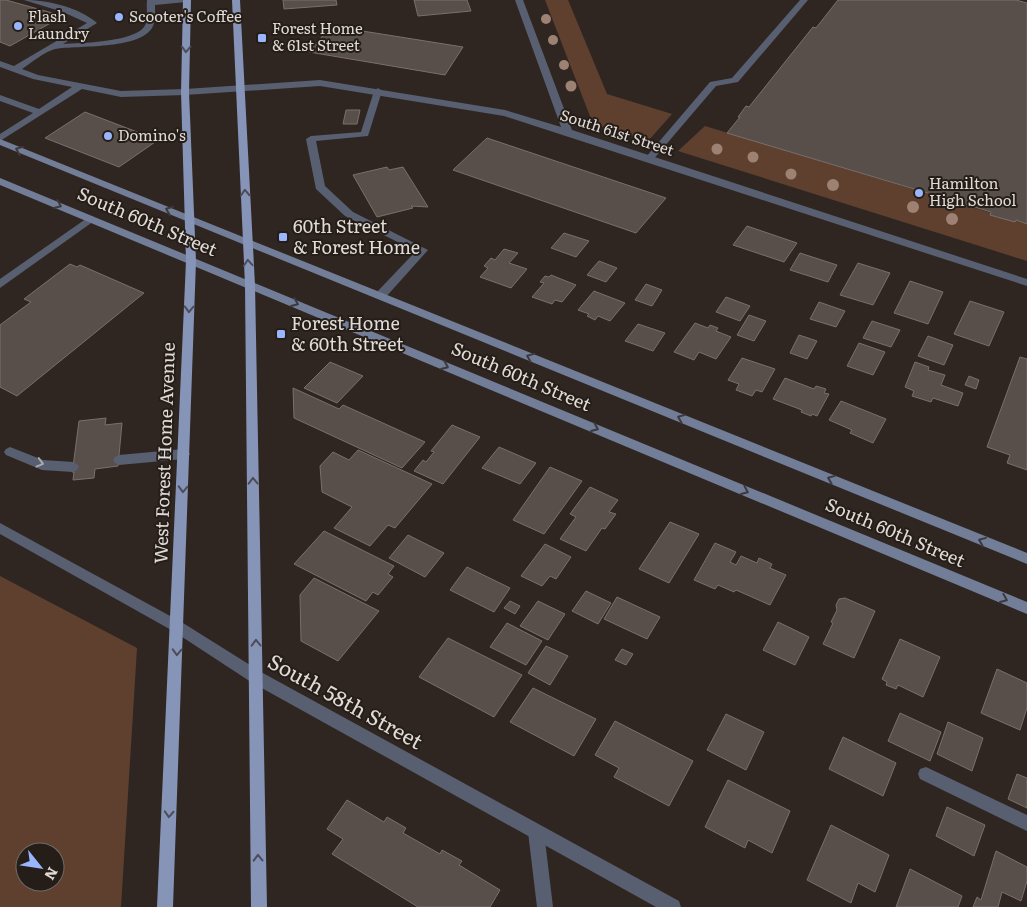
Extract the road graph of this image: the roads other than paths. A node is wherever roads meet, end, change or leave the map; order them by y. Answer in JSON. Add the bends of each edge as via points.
{"nodes":[{"id":1,"x":28,"y":0,"type":"edge"},
{"id":2,"x":187,"y":0,"type":"edge"},
{"id":3,"x":236,"y":0,"type":"edge"},
{"id":4,"x":519,"y":0,"type":"edge"},
{"id":5,"x":804,"y":0,"type":"edge"},
{"id":6,"x":151,"y":1,"type":"edge"},
{"id":7,"x":51,"y":48,"type":"junction"},
{"id":8,"x":0,"y":64,"type":"edge"},
{"id":9,"x":15,"y":69,"type":"junction"},
{"id":10,"x":80,"y":86,"type":"junction"},
{"id":11,"x":240,"y":88,"type":"junction"},
{"id":12,"x":378,"y":91,"type":"junction"},
{"id":13,"x":185,"y":92,"type":"junction"},
{"id":14,"x":0,"y":98,"type":"edge"},
{"id":15,"x":40,"y":112,"type":"junction"},
{"id":16,"x":568,"y":132,"type":"junction"},
{"id":17,"x":0,"y":140,"type":"edge"},
{"id":18,"x":649,"y":159,"type":"junction"},
{"id":19,"x":0,"y":181,"type":"edge"},
{"id":20,"x":90,"y":219,"type":"junction"},
{"id":21,"x":191,"y":219,"type":"junction"},
{"id":22,"x":247,"y":242,"type":"junction"},
{"id":23,"x":191,"y":261,"type":"junction"},
{"id":24,"x":1027,"y":283,"type":"edge"},
{"id":25,"x":0,"y":284,"type":"edge"},
{"id":26,"x":250,"y":285,"type":"junction"},
{"id":27,"x":381,"y":296,"type":"junction"},
{"id":28,"x":10,"y":452,"type":"dead end"},
{"id":29,"x":184,"y":454,"type":"junction"},
{"id":30,"x":119,"y":460,"type":"dead end"},
{"id":31,"x":72,"y":467,"type":"dead end"},
{"id":32,"x":0,"y":528,"type":"edge"},
{"id":33,"x":1027,"y":559,"type":"edge"},
{"id":34,"x":1027,"y":608,"type":"edge"},
{"id":35,"x":178,"y":627,"type":"junction"},
{"id":36,"x":256,"y":677,"type":"junction"},
{"id":37,"x":926,"y":774,"type":"dead end"},
{"id":38,"x":1027,"y":823,"type":"edge"},
{"id":39,"x":536,"y":832,"type":"junction"},
{"id":40,"x":165,"y":907,"type":"edge"},
{"id":41,"x":259,"y":907,"type":"edge"},
{"id":42,"x":545,"y":907,"type":"edge"},
{"id":43,"x":673,"y":907,"type":"edge"}],
"edges":[{"from":1,"to":7,"type":"street","via":[[66,10],[93,23]]},
{"from":2,"to":6,"type":"street"},
{"from":2,"to":13,"type":"main road","name":"West Forest Home Avenue","one_way":true},
{"from":3,"to":11,"type":"main road"},
{"from":4,"to":16,"type":"street"},
{"from":5,"to":18,"type":"street","via":[[735,80],[713,84]]},
{"from":6,"to":7,"type":"street","via":[[149,26],[144,32],[120,41]]},
{"from":7,"to":9,"type":"street"},
{"from":8,"to":9,"type":"street","name":"South 61st Street"},
{"from":9,"to":10,"type":"street","name":"South 61st Street"},
{"from":10,"to":13,"type":"street","name":"South 61st Street","via":[[121,94]]},
{"from":10,"to":15,"type":"street"},
{"from":11,"to":12,"type":"street","name":"South 61st Street","via":[[320,83]]},
{"from":11,"to":13,"type":"street","name":"South 61st Street"},
{"from":22,"to":11,"type":"main road","one_way":true},
{"from":12,"to":16,"type":"street","name":"South 61st Street","via":[[505,113]]},
{"from":12,"to":27,"type":"street","via":[[365,134],[311,138],[320,187],[349,214],[423,250]]},
{"from":13,"to":21,"type":"main road","name":"West Forest Home Avenue"},
{"from":14,"to":15,"type":"street"},
{"from":15,"to":17,"type":"street"},
{"from":16,"to":18,"type":"street","name":"South 61st Street"},
{"from":21,"to":17,"type":"main road","name":"South 60th Street","one_way":true},
{"from":18,"to":24,"type":"street","name":"South 61st Street"},
{"from":19,"to":20,"type":"main road","name":"South 60th Street","one_way":true},
{"from":20,"to":23,"type":"main road","name":"South 60th Street"},
{"from":20,"to":25,"type":"street"},
{"from":21,"to":22,"type":"main road","name":"South 60th Street"},
{"from":21,"to":23,"type":"main road","name":"West Forest Home Avenue"},
{"from":26,"to":22,"type":"main road","one_way":true},
{"from":22,"to":27,"type":"main road","name":"South 60th Street"},
{"from":23,"to":26,"type":"main road","name":"South 60th Street"},
{"from":23,"to":29,"type":"main road","name":"West Forest Home Avenue","one_way":true},
{"from":26,"to":34,"type":"main road","name":"South 60th Street","one_way":true},
{"from":36,"to":26,"type":"main road","one_way":true},
{"from":33,"to":27,"type":"main road","name":"South 60th Street","one_way":true},
{"from":28,"to":31,"type":"street","one_way":true,"via":[[42,465]]},
{"from":29,"to":30,"type":"street"},
{"from":29,"to":35,"type":"main road","name":"West Forest Home Avenue","one_way":true},
{"from":32,"to":35,"type":"street","name":"South 58th Street"},
{"from":35,"to":36,"type":"street","name":"South 58th Street"},
{"from":35,"to":40,"type":"main road","name":"West Forest Home Avenue","one_way":true},
{"from":36,"to":39,"type":"street","name":"South 58th Street"},
{"from":41,"to":36,"type":"main road","one_way":true},
{"from":37,"to":38,"type":"street"},
{"from":39,"to":42,"type":"street"},
{"from":39,"to":43,"type":"street","name":"South 58th Street"}]}
